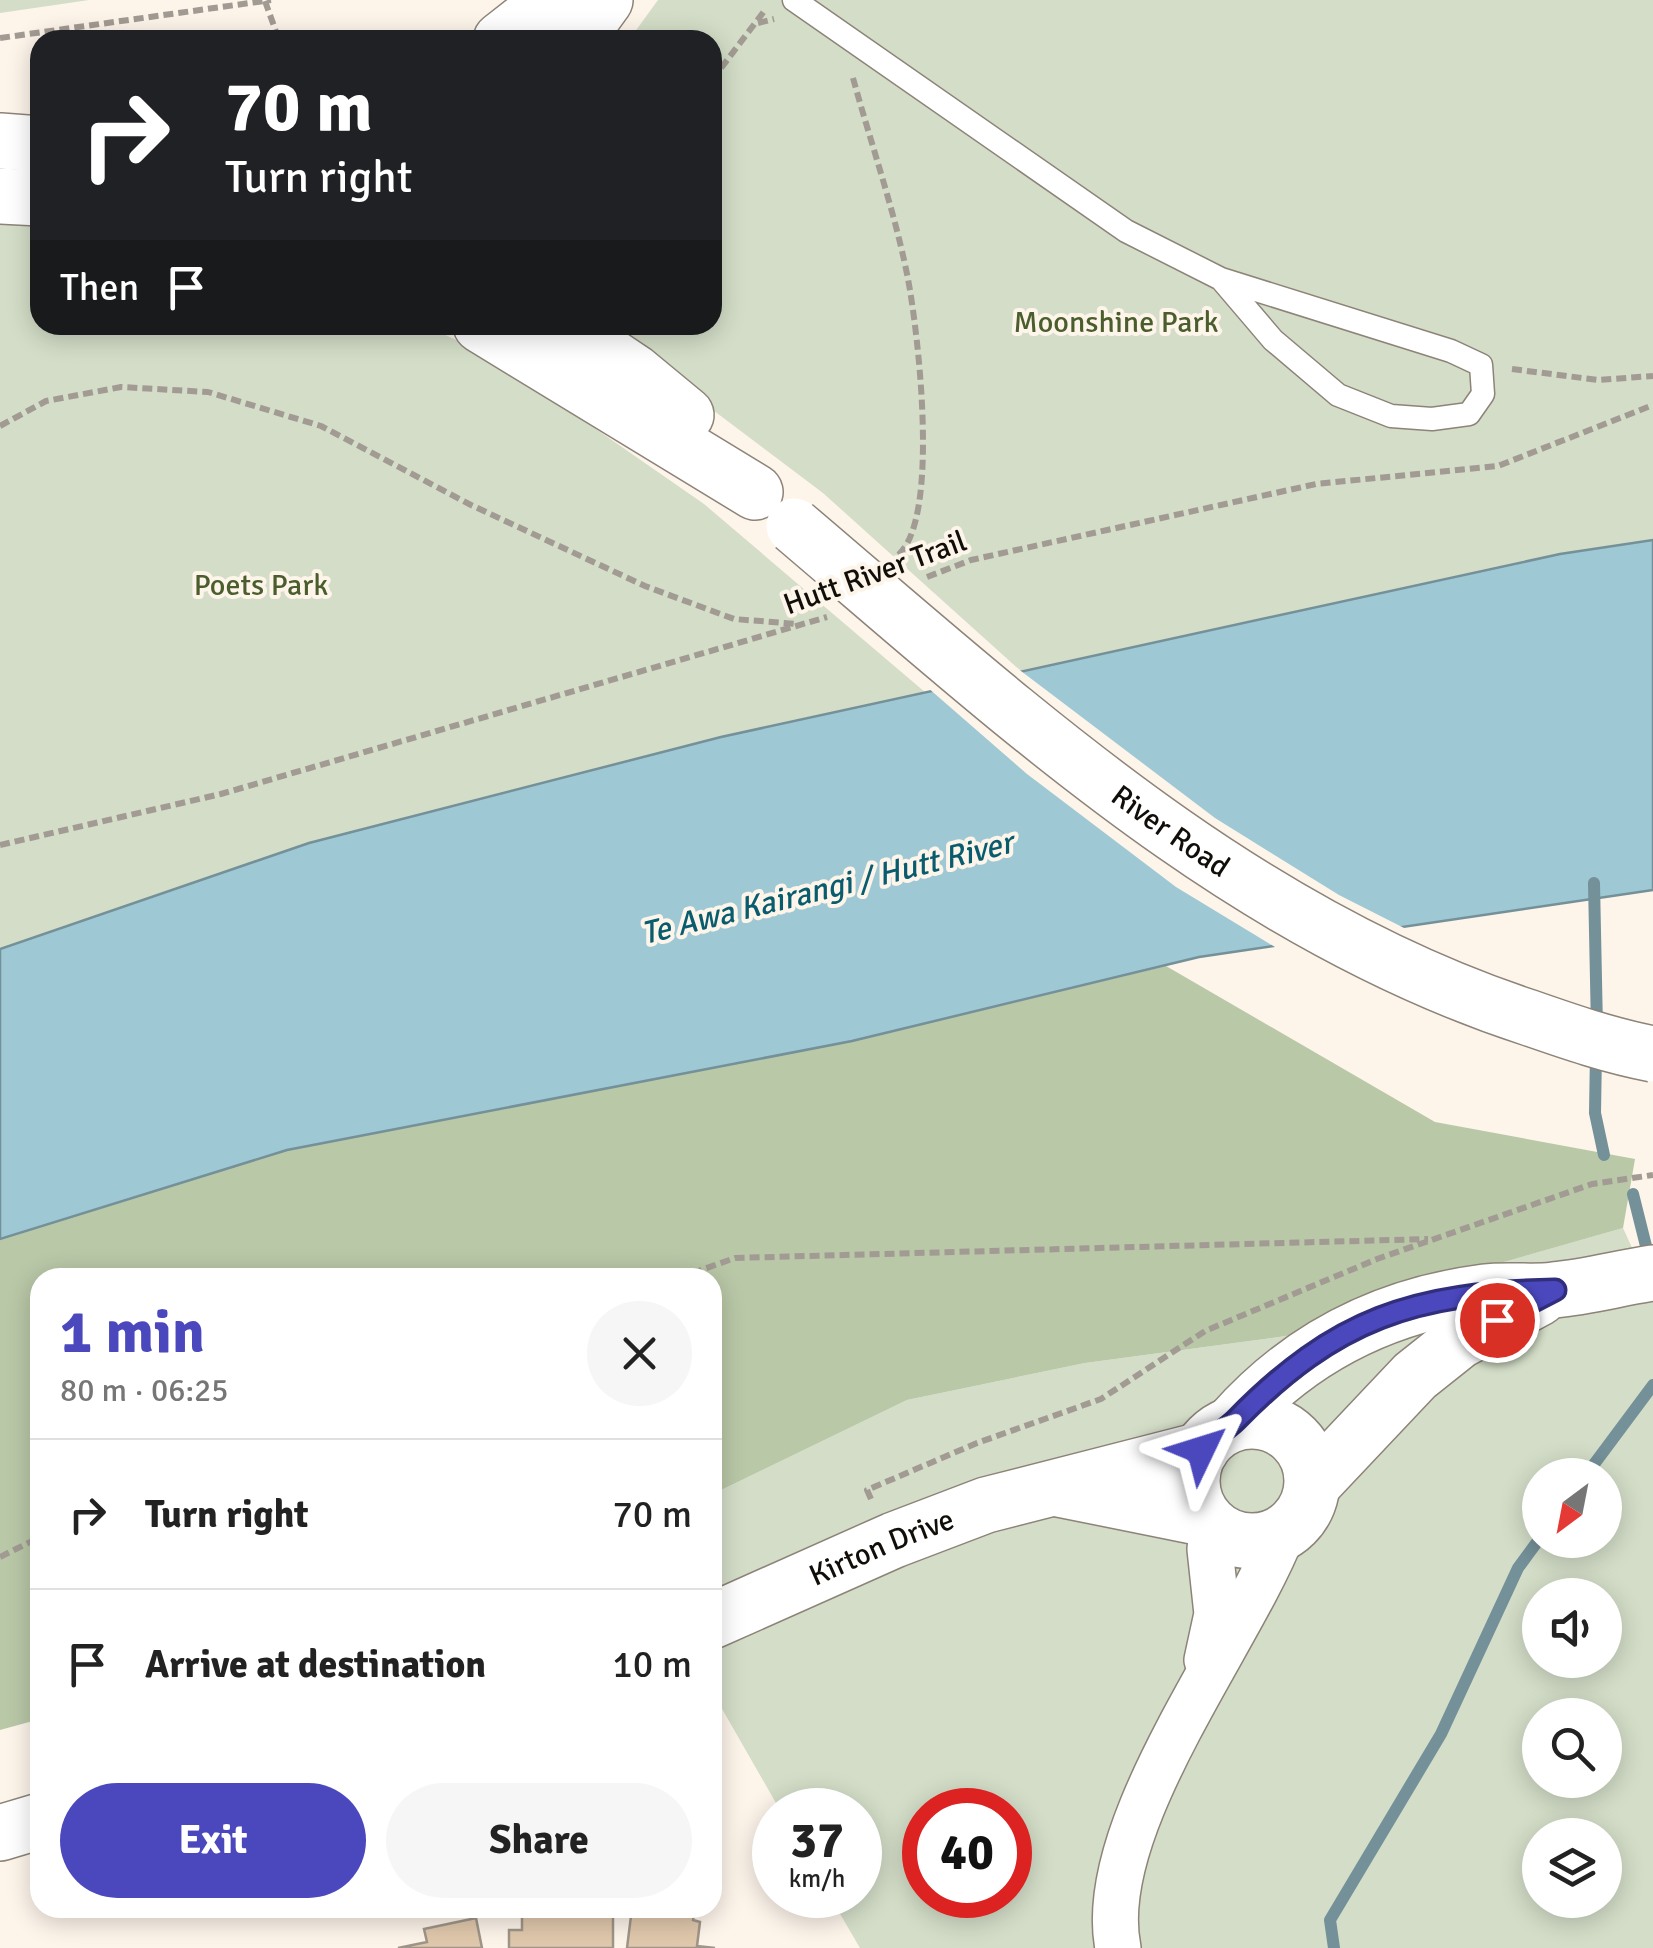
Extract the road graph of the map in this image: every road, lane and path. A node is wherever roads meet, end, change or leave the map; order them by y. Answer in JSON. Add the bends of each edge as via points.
{"nodes":[{"id":1,"x":268,"y":0,"type":"edge"},
{"id":2,"x":552,"y":0,"type":"edge"},
{"id":3,"x":605,"y":0,"type":"edge"},
{"id":4,"x":794,"y":0,"type":"edge"},
{"id":5,"x":790,"y":28,"type":"dead end"},
{"id":6,"x":56,"y":30,"type":"edge"},
{"id":7,"x":276,"y":30,"type":"edge"},
{"id":8,"x":513,"y":30,"type":"edge"},
{"id":9,"x":583,"y":30,"type":"edge"},
{"id":10,"x":30,"y":34,"type":"edge"},
{"id":11,"x":0,"y":38,"type":"edge"},
{"id":12,"x":850,"y":66,"type":"dead end"},
{"id":13,"x":722,"y":68,"type":"edge"},
{"id":14,"x":0,"y":140,"type":"edge"},
{"id":15,"x":30,"y":143,"type":"edge"},
{"id":16,"x":0,"y":196,"type":"edge"},
{"id":17,"x":30,"y":198,"type":"edge"},
{"id":18,"x":1221,"y":279,"type":"junction"},
{"id":19,"x":497,"y":335,"type":"edge"},
{"id":20,"x":578,"y":335,"type":"edge"},
{"id":21,"x":1481,"y":365,"type":"junction"},
{"id":22,"x":1653,"y":376,"type":"edge"},
{"id":23,"x":1653,"y":405,"type":"edge"},
{"id":24,"x":0,"y":426,"type":"edge"},
{"id":25,"x":774,"y":509,"type":"junction"},
{"id":26,"x":887,"y":564,"type":"dead end"},
{"id":27,"x":916,"y":582,"type":"dead end"},
{"id":28,"x":844,"y":610,"type":"dead end"},
{"id":29,"x":824,"y":612,"type":"dead end"},
{"id":30,"x":808,"y":624,"type":"junction"},
{"id":31,"x":0,"y":845,"type":"edge"},
{"id":32,"x":1653,"y":1054,"type":"edge"},
{"id":33,"x":1653,"y":1175,"type":"edge"},
{"id":34,"x":1436,"y":1239,"type":"junction"},
{"id":35,"x":706,"y":1268,"type":"edge"},
{"id":36,"x":1653,"y":1273,"type":"edge"},
{"id":37,"x":1575,"y":1286,"type":"junction"},
{"id":38,"x":1216,"y":1437,"type":"junction"},
{"id":39,"x":1313,"y":1484,"type":"junction"},
{"id":40,"x":1054,"y":1488,"type":"junction"},
{"id":41,"x":1208,"y":1523,"type":"junction"},
{"id":42,"x":1282,"y":1534,"type":"junction"},
{"id":43,"x":894,"y":1540,"type":"junction"},
{"id":44,"x":30,"y":1542,"type":"edge"},
{"id":45,"x":0,"y":1557,"type":"edge"},
{"id":46,"x":722,"y":1616,"type":"edge"},
{"id":47,"x":1203,"y":1677,"type":"junction"},
{"id":48,"x":30,"y":1823,"type":"edge"},
{"id":49,"x":0,"y":1833,"type":"edge"},
{"id":50,"x":1118,"y":1948,"type":"edge"}],
"edges":[{"from":1,"to":6,"type":"path"},
{"from":1,"to":7,"type":"path"},
{"from":2,"to":8,"type":"main road"},
{"from":3,"to":9,"type":"main road"},
{"from":4,"to":18,"type":"lane","via":[[1126,231]]},
{"from":5,"to":13,"type":"path","via":[[775,18],[758,23]]},
{"from":10,"to":11,"type":"path"},
{"from":12,"to":26,"type":"path","via":[[908,278],[920,376],[924,464],[913,531]]},
{"from":14,"to":15,"type":"main road"},
{"from":16,"to":17,"type":"main road"},
{"from":18,"to":21,"type":"lane","via":[[1452,350]]},
{"from":18,"to":21,"type":"lane","via":[[1273,340],[1338,395],[1391,416],[1468,414],[1483,394]]},
{"from":19,"to":25,"type":"main road","name":"River Road"},
{"from":20,"to":25,"type":"main road","name":"River Road","via":[[680,409]]},
{"from":21,"to":22,"type":"path","via":[[1598,380]]},
{"from":23,"to":27,"type":"path","name":"Hutt River Trail","via":[[1498,466],[1316,484],[970,560]]},
{"from":24,"to":30,"type":"path","via":[[46,401],[122,387],[208,392],[321,426],[645,586],[734,619]]},
{"from":25,"to":32,"type":"main road","name":"River Road","bridge":true,"via":[[1092,777],[1230,876],[1424,979]]},
{"from":28,"to":30,"type":"path","name":"Hutt River Trail"},
{"from":29,"to":30,"type":"path"},
{"from":30,"to":31,"type":"path","name":"Hutt River Trail","via":[[221,794]]},
{"from":33,"to":34,"type":"path","via":[[1592,1184]]},
{"from":34,"to":35,"type":"path","via":[[735,1258]]},
{"from":34,"to":43,"type":"path","via":[[1205,1331],[1101,1399],[866,1490]]},
{"from":36,"to":37,"type":"main road"},
{"from":37,"to":38,"type":"main road","via":[[1473,1294],[1363,1325],[1295,1362]]},
{"from":37,"to":39,"type":"main road","via":[[1459,1341],[1415,1376]]},
{"from":38,"to":39,"type":"main road","via":[[1271,1424],[1289,1432],[1302,1446]]},
{"from":38,"to":40,"type":"main road","name":"Kirton Drive"},
{"from":38,"to":41,"type":"main road","via":[[1192,1483]]},
{"from":39,"to":42,"type":"main road","via":[[1309,1504]]},
{"from":40,"to":41,"type":"main road","name":"Kirton Drive"},
{"from":40,"to":43,"type":"main road","name":"Kirton Drive","via":[[986,1504]]},
{"from":41,"to":42,"type":"main road","via":[[1246,1541]]},
{"from":41,"to":47,"type":"street","via":[[1217,1614]]},
{"from":42,"to":47,"type":"street","via":[[1239,1627]]},
{"from":43,"to":46,"type":"main road","name":"Kirton Drive"},
{"from":44,"to":45,"type":"path"},
{"from":47,"to":50,"type":"street","via":[[1119,1880]]},
{"from":48,"to":49,"type":"main road"}]}
